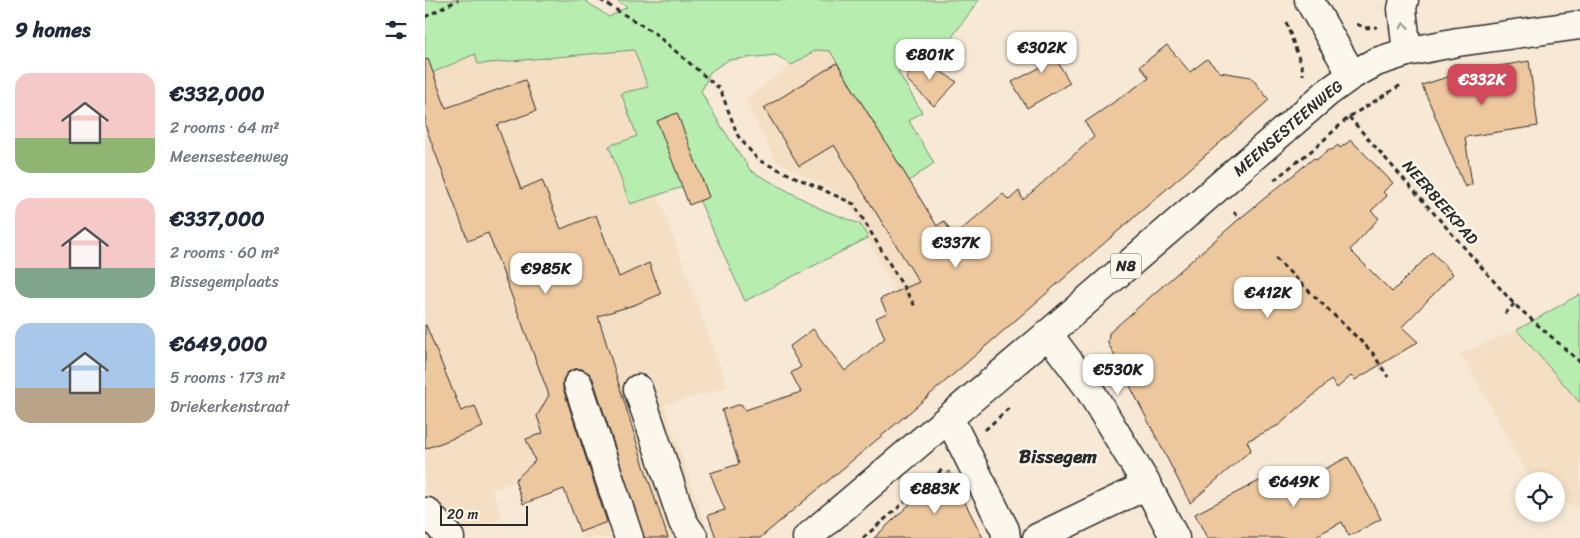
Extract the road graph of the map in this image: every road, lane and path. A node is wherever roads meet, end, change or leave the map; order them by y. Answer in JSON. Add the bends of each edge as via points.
{"nodes":[{"id":1,"x":458,"y":0,"type":"edge"},
{"id":2,"x":600,"y":0,"type":"edge"},
{"id":3,"x":1309,"y":0,"type":"edge"},
{"id":4,"x":1404,"y":0,"type":"edge"},
{"id":5,"x":1284,"y":15,"type":"dead end"},
{"id":6,"x":425,"y":17,"type":"edge"},
{"id":7,"x":1580,"y":26,"type":"edge"},
{"id":8,"x":1407,"y":52,"type":"junction"},
{"id":9,"x":1352,"y":75,"type":"junction"},
{"id":10,"x":1303,"y":78,"type":"dead end"},
{"id":11,"x":1408,"y":83,"type":"dead end"},
{"id":12,"x":1349,"y":117,"type":"junction"},
{"id":13,"x":1271,"y":182,"type":"dead end"},
{"id":14,"x":1241,"y":206,"type":"dead end"},
{"id":15,"x":1233,"y":212,"type":"dead end"},
{"id":16,"x":1275,"y":258,"type":"dead end"},
{"id":17,"x":1514,"y":304,"type":"junction"},
{"id":18,"x":916,"y":308,"type":"dead end"},
{"id":19,"x":1505,"y":314,"type":"dead end"},
{"id":20,"x":1048,"y":334,"type":"junction"},
{"id":21,"x":1580,"y":362,"type":"edge"},
{"id":22,"x":1388,"y":377,"type":"dead end"},
{"id":23,"x":578,"y":384,"type":"dead end"},
{"id":24,"x":638,"y":389,"type":"dead end"},
{"id":25,"x":1016,"y":401,"type":"dead end"},
{"id":26,"x":949,"y":418,"type":"junction"},
{"id":27,"x":964,"y":450,"type":"junction"},
{"id":28,"x":1147,"y":485,"type":"junction"},
{"id":29,"x":425,"y":512,"type":"edge"},
{"id":30,"x":450,"y":538,"type":"edge"},
{"id":31,"x":629,"y":538,"type":"edge"},
{"id":32,"x":693,"y":538,"type":"edge"},
{"id":33,"x":807,"y":538,"type":"edge"},
{"id":34,"x":863,"y":538,"type":"edge"},
{"id":35,"x":1006,"y":538,"type":"edge"},
{"id":36,"x":1037,"y":538,"type":"edge"},
{"id":37,"x":1175,"y":538,"type":"edge"}],
"edges":[{"from":1,"to":6,"type":"path"},
{"from":2,"to":18,"type":"path","via":[[653,32],[720,89],[738,136],[758,160],[854,204]]},
{"from":3,"to":9,"type":"main road"},
{"from":8,"to":4,"type":"main road","one_way":true,"via":[[1402,9]]},
{"from":5,"to":10,"type":"path"},
{"from":7,"to":8,"type":"main road","name":"MEENSESTEENWEG","number":"N8"},
{"from":8,"to":9,"type":"main road","name":"MEENSESTEENWEG","number":"N8","via":[[1376,62]]},
{"from":9,"to":20,"type":"main road","name":"MEENSESTEENWEG","number":"N8","via":[[1307,110]]},
{"from":11,"to":12,"type":"path"},
{"from":12,"to":13,"type":"path"},
{"from":12,"to":17,"type":"path","name":"NEERBEEKPAD"},
{"from":14,"to":15,"type":"path"},
{"from":16,"to":22,"type":"path","via":[[1372,352]]},
{"from":17,"to":19,"type":"path"},
{"from":17,"to":21,"type":"path","name":"NEERBEEKPAD"},
{"from":20,"to":26,"type":"main road","number":"N8"},
{"from":20,"to":28,"type":"main road","via":[[1082,378]]},
{"from":23,"to":31,"type":"main road"},
{"from":24,"to":32,"type":"main road","via":[[683,522]]},
{"from":25,"to":27,"type":"path"},
{"from":26,"to":27,"type":"main road"},
{"from":26,"to":33,"type":"main road","number":"N8"},
{"from":27,"to":34,"type":"path"},
{"from":27,"to":35,"type":"main road","via":[[1005,530]]},
{"from":28,"to":36,"type":"main road"},
{"from":28,"to":37,"type":"main road"},
{"from":29,"to":30,"type":"main road"}]}
